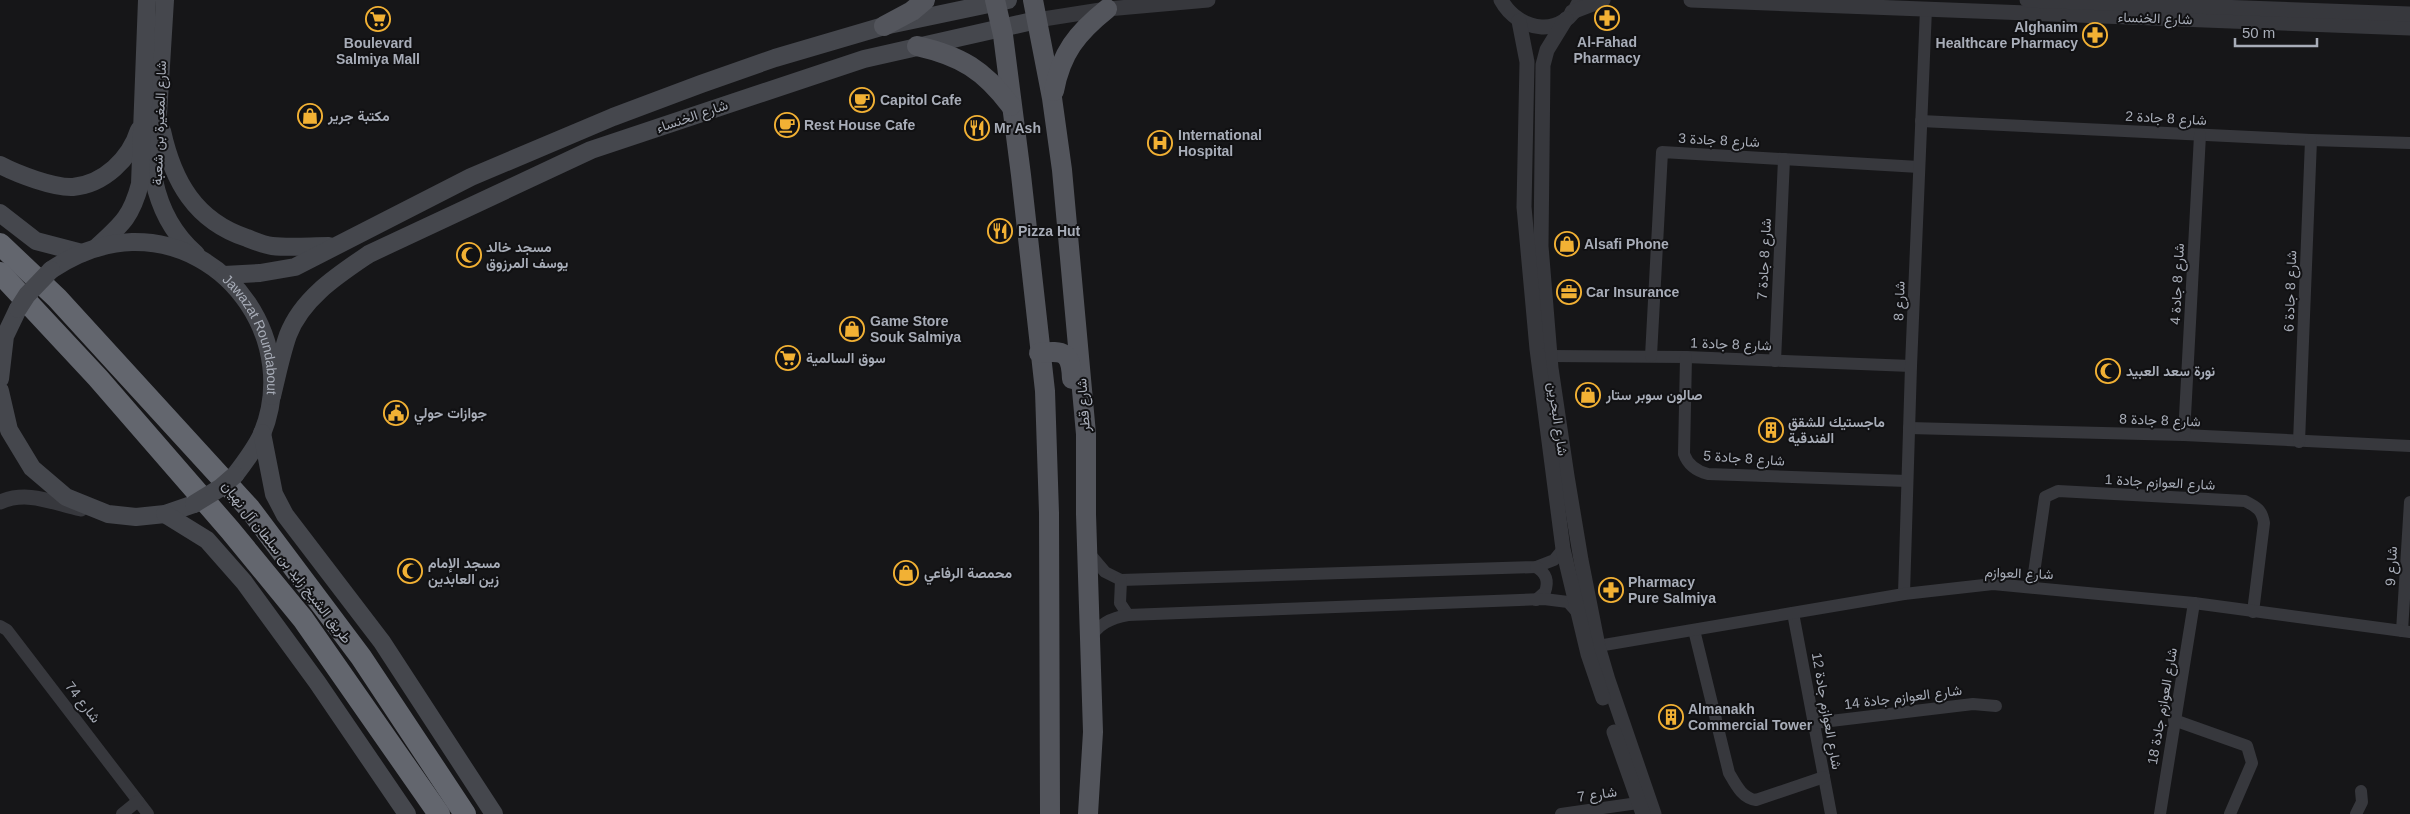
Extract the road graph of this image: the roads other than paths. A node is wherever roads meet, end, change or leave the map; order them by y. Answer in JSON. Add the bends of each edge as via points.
{"nodes":[{"id":1,"x":147,"y":0,"type":"edge"},
{"id":2,"x":165,"y":0,"type":"edge"},
{"id":3,"x":925,"y":0,"type":"edge"},
{"id":4,"x":1033,"y":0,"type":"edge"},
{"id":5,"x":1208,"y":0,"type":"edge"},
{"id":6,"x":1490,"y":0,"type":"edge"},
{"id":7,"x":1603,"y":0,"type":"edge"},
{"id":8,"x":1691,"y":0,"type":"edge"},
{"id":9,"x":2028,"y":0,"type":"edge"},
{"id":10,"x":999,"y":1,"type":"edge"},
{"id":11,"x":2200,"y":3,"type":"edge"},
{"id":12,"x":1504,"y":5,"type":"edge"},
{"id":13,"x":1108,"y":9,"type":"junction"},
{"id":14,"x":1926,"y":9,"type":"junction"},
{"id":15,"x":1573,"y":10,"type":"edge"},
{"id":16,"x":2410,"y":14,"type":"edge"},
{"id":17,"x":1037,"y":20,"type":"junction"},
{"id":18,"x":1519,"y":21,"type":"junction"},
{"id":19,"x":884,"y":26,"type":"junction"},
{"id":20,"x":1001,"y":28,"type":"junction"},
{"id":21,"x":2410,"y":28,"type":"edge"},
{"id":22,"x":917,"y":46,"type":"junction"},
{"id":23,"x":1052,"y":98,"type":"junction"},
{"id":24,"x":1012,"y":108,"type":"junction"},
{"id":25,"x":150,"y":114,"type":"junction"},
{"id":26,"x":1921,"y":121,"type":"junction"},
{"id":27,"x":2200,"y":135,"type":"junction"},
{"id":28,"x":2311,"y":140,"type":"junction"},
{"id":29,"x":2410,"y":143,"type":"edge"},
{"id":30,"x":1784,"y":159,"type":"junction"},
{"id":31,"x":0,"y":165,"type":"edge"},
{"id":32,"x":1919,"y":167,"type":"junction"},
{"id":33,"x":0,"y":212,"type":"edge"},
{"id":34,"x":0,"y":244,"type":"edge"},
{"id":35,"x":332,"y":246,"type":"junction"},
{"id":36,"x":89,"y":250,"type":"junction"},
{"id":37,"x":204,"y":260,"type":"junction"},
{"id":38,"x":0,"y":273,"type":"edge"},
{"id":39,"x":224,"y":275,"type":"junction"},
{"id":40,"x":3,"y":331,"type":"edge"},
{"id":41,"x":1040,"y":353,"type":"junction"},
{"id":42,"x":1550,"y":356,"type":"junction"},
{"id":43,"x":1651,"y":356,"type":"junction"},
{"id":44,"x":1686,"y":357,"type":"junction"},
{"id":45,"x":1775,"y":360,"type":"junction"},
{"id":46,"x":1911,"y":366,"type":"junction"},
{"id":47,"x":0,"y":378,"type":"edge"},
{"id":48,"x":0,"y":391,"type":"edge"},
{"id":49,"x":272,"y":396,"type":"junction"},
{"id":50,"x":1909,"y":428,"type":"junction"},
{"id":51,"x":262,"y":433,"type":"junction"},
{"id":52,"x":1086,"y":434,"type":"junction"},
{"id":53,"x":2184,"y":435,"type":"junction"},
{"id":54,"x":2299,"y":442,"type":"junction"},
{"id":55,"x":2410,"y":446,"type":"edge"},
{"id":56,"x":1908,"y":481,"type":"junction"},
{"id":57,"x":0,"y":502,"type":"edge"},
{"id":58,"x":2410,"y":502,"type":"edge"},
{"id":59,"x":108,"y":514,"type":"junction"},
{"id":60,"x":165,"y":514,"type":"junction"},
{"id":61,"x":1087,"y":549,"type":"junction"},
{"id":62,"x":1563,"y":549,"type":"junction"},
{"id":63,"x":1536,"y":567,"type":"junction"},
{"id":64,"x":1121,"y":580,"type":"junction"},
{"id":65,"x":2032,"y":587,"type":"junction"},
{"id":66,"x":1904,"y":594,"type":"junction"},
{"id":67,"x":1536,"y":600,"type":"junction"},
{"id":68,"x":2194,"y":603,"type":"junction"},
{"id":69,"x":1576,"y":610,"type":"junction"},
{"id":70,"x":2253,"y":612,"type":"junction"},
{"id":71,"x":1794,"y":613,"type":"junction"},
{"id":72,"x":1128,"y":615,"type":"junction"},
{"id":73,"x":0,"y":626,"type":"edge"},
{"id":74,"x":1694,"y":630,"type":"junction"},
{"id":75,"x":2406,"y":631,"type":"edge"},
{"id":76,"x":1089,"y":640,"type":"junction"},
{"id":77,"x":1598,"y":646,"type":"junction"},
{"id":78,"x":1996,"y":706,"type":"dead end"},
{"id":79,"x":2174,"y":720,"type":"junction"},
{"id":80,"x":1814,"y":723,"type":"junction"},
{"id":81,"x":1824,"y":777,"type":"junction"},
{"id":82,"x":2361,"y":791,"type":"dead end"},
{"id":83,"x":138,"y":802,"type":"junction"},
{"id":84,"x":1640,"y":808,"type":"edge"},
{"id":85,"x":122,"y":814,"type":"edge"},
{"id":86,"x":148,"y":814,"type":"edge"},
{"id":87,"x":407,"y":814,"type":"edge"},
{"id":88,"x":439,"y":814,"type":"edge"},
{"id":89,"x":465,"y":814,"type":"edge"},
{"id":90,"x":494,"y":814,"type":"edge"},
{"id":91,"x":1050,"y":814,"type":"edge"},
{"id":92,"x":1088,"y":814,"type":"edge"},
{"id":93,"x":1561,"y":814,"type":"edge"},
{"id":94,"x":1654,"y":814,"type":"edge"},
{"id":95,"x":1831,"y":814,"type":"edge"},
{"id":96,"x":2160,"y":814,"type":"edge"},
{"id":97,"x":2230,"y":814,"type":"edge"},
{"id":98,"x":2356,"y":814,"type":"edge"}],
"edges":[{"from":1,"to":25,"type":"main road","name":"شارع المغيرة بن شعبة"},
{"from":2,"to":25,"type":"main road","name":"شارع المغيرة بن شعبة"},
{"from":3,"to":19,"type":"main road","via":[[912,12]]},
{"from":4,"to":17,"type":"main road","name":"شارع قطر"},
{"from":5,"to":13,"type":"street","name":"شارع الخنساء"},
{"from":6,"to":12,"type":"street"},
{"from":7,"to":15,"type":"street"},
{"from":8,"to":14,"type":"street","name":"شارع الخنساء"},
{"from":9,"to":11,"type":"street","name":"شارع الخنساء"},
{"from":10,"to":19,"type":"main road","name":"شارع الخنساء"},
{"from":10,"to":20,"type":"main road"},
{"from":11,"to":16,"type":"street","name":"شارع الخنساء"},
{"from":12,"to":18,"type":"street"},
{"from":13,"to":17,"type":"street","name":"شارع الخنساء"},
{"from":13,"to":23,"type":"main road","via":[[1086,26],[1069,47],[1058,72]]},
{"from":14,"to":21,"type":"street","name":"شارع الخنساء"},
{"from":14,"to":26,"type":"street","name":"شارع 8"},
{"from":15,"to":18,"type":"street","via":[[1542,27]]},
{"from":15,"to":42,"type":"street","name":"شارع البحرين","via":[[1547,50],[1543,65],[1541,246]]},
{"from":17,"to":20,"type":"main road","name":"شارع الخنساء"},
{"from":17,"to":23,"type":"main road","name":"شارع قطر"},
{"from":18,"to":62,"type":"street","name":"شارع البحرين","via":[[1527,62],[1524,207],[1528,270]]},
{"from":19,"to":35,"type":"main road","name":"شارع الخنساء","via":[[775,58],[612,117],[471,177]]},
{"from":20,"to":22,"type":"main road","name":"شارع الخنساء"},
{"from":20,"to":24,"type":"main road"},
{"from":22,"to":24,"type":"main road","via":[[946,52],[972,66],[995,84]]},
{"from":22,"to":49,"type":"main road","name":"شارع الخنساء","via":[[783,84],[591,150],[369,254],[315,294],[300,315],[288,334]]},
{"from":23,"to":52,"type":"main road","name":"شارع قطر","via":[[1063,180]]},
{"from":24,"to":41,"type":"main road"},
{"from":25,"to":31,"type":"main road","via":[[125,158],[94,182],[72,187],[32,179]]},
{"from":25,"to":35,"type":"main road","via":[[180,185],[199,210],[229,233],[271,246]]},
{"from":25,"to":36,"type":"main road","name":"شارع المغيرة بن شعبة","via":[[134,206],[115,231]]},
{"from":25,"to":37,"type":"main road","name":"شارع المغيرة بن شعبة","via":[[158,199],[184,244]]},
{"from":26,"to":27,"type":"street","name":"شارع 8 جادة 2"},
{"from":26,"to":32,"type":"street","name":"شارع 8"},
{"from":27,"to":28,"type":"street","name":"شارع 8 جادة 2"},
{"from":27,"to":53,"type":"street","name":"شارع 8 جادة 4"},
{"from":28,"to":29,"type":"street","name":"شارع 8 جادة 2"},
{"from":28,"to":54,"type":"street","name":"شارع 8 جادة 6"},
{"from":30,"to":32,"type":"street","name":"شارع 8 جادة 3"},
{"from":30,"to":43,"type":"street","name":"شارع 8 جادة 3","via":[[1662,152]]},
{"from":30,"to":45,"type":"street","name":"شارع 8 جادة 7"},
{"from":32,"to":46,"type":"street","name":"شارع 8"},
{"from":33,"to":36,"type":"main road","via":[[36,240]]},
{"from":34,"to":89,"type":"highway","name":"طريق الشيخ زايد بن سلطان آل نهيان","via":[[58,298],[250,510],[361,657]]},
{"from":35,"to":39,"type":"main road","name":"شارع الخنساء","via":[[294,267],[260,274]]},
{"from":36,"to":37,"type":"main road","name":"Jawazat Roundabout","via":[[133,242],[169,246]]},
{"from":36,"to":40,"type":"main road","name":"Jawazat Roundabout","bridge":true,"via":[[51,270],[27,294]]},
{"from":37,"to":39,"type":"main road","name":"Jawazat Roundabout"},
{"from":38,"to":88,"type":"highway","name":"طريق الشيخ زايد بن سلطان آل نهيان","via":[[98,378],[297,612]]},
{"from":39,"to":49,"type":"main road","name":"Jawazat Roundabout","via":[[247,300],[263,330],[272,362]]},
{"from":40,"to":47,"type":"main road","name":"Jawazat Roundabout"},
{"from":41,"to":52,"type":"main road","via":[[1060,352],[1067,356],[1071,364],[1074,420]]},
{"from":41,"to":91,"type":"main road","via":[[1045,391],[1050,513]]},
{"from":42,"to":43,"type":"street","name":"شارع 8 جادة 1"},
{"from":42,"to":77,"type":"street","name":"شارع البحرين","via":[[1579,551]]},
{"from":43,"to":44,"type":"street","name":"شارع 8 جادة 1"},
{"from":44,"to":45,"type":"street","name":"شارع 8 جادة 1"},
{"from":44,"to":56,"type":"street","name":"شارع 8 جادة 5","via":[[1684,454],[1695,470],[1708,474]]},
{"from":45,"to":46,"type":"street","name":"شارع 8 جادة 1"},
{"from":46,"to":50,"type":"street","name":"شارع 8"},
{"from":48,"to":59,"type":"main road","name":"Jawazat Roundabout","via":[[9,430],[32,468],[66,497]]},
{"from":49,"to":51,"type":"main road","name":"Jawazat Roundabout"},
{"from":50,"to":53,"type":"street","name":"شارع 8 جادة 8"},
{"from":50,"to":56,"type":"street","name":"شارع 8"},
{"from":51,"to":60,"type":"main road","name":"Jawazat Roundabout","bridge":true,"via":[[235,475],[220,488],[194,504]]},
{"from":51,"to":90,"type":"main road","via":[[274,494],[285,515],[382,642]]},
{"from":52,"to":61,"type":"main road","name":"شارع قطر"},
{"from":53,"to":54,"type":"street","name":"شارع 8 جادة 8"},
{"from":54,"to":55,"type":"street","name":"شارع 8 جادة 8"},
{"from":56,"to":66,"type":"street","name":"شارع 8"},
{"from":57,"to":59,"type":"street","via":[[30,497]]},
{"from":58,"to":75,"type":"street","name":"شارع 9"},
{"from":59,"to":60,"type":"main road","name":"Jawazat Roundabout","via":[[136,517]]},
{"from":60,"to":87,"type":"main road","via":[[207,540],[244,582],[318,682]]},
{"from":61,"to":64,"type":"street","via":[[1098,566]]},
{"from":61,"to":76,"type":"main road","name":"شارع قطر"},
{"from":62,"to":63,"type":"street","via":[[1554,560]]},
{"from":62,"to":69,"type":"street","name":"شارع البحرين"},
{"from":63,"to":64,"type":"street"},
{"from":63,"to":67,"type":"street","via":[[1545,574],[1547,586]]},
{"from":64,"to":72,"type":"street","via":[[1120,603]]},
{"from":65,"to":66,"type":"street","name":"شارع العوازم","via":[[1993,584]]},
{"from":65,"to":68,"type":"street","name":"شارع العوازم"},
{"from":65,"to":70,"type":"street","name":"شارع العوازم جادة 1","via":[[2045,497],[2051,493],[2245,501],[2258,508],[2264,523]]},
{"from":66,"to":71,"type":"street","name":"شارع العوازم"},
{"from":67,"to":69,"type":"street","via":[[1568,602]]},
{"from":67,"to":72,"type":"street"},
{"from":68,"to":70,"type":"street","name":"شارع العوازم"},
{"from":68,"to":79,"type":"street","name":"شارع العوازم جادة 18"},
{"from":69,"to":84,"type":"street","name":"شارع البحرين"},
{"from":70,"to":75,"type":"street","name":"شارع العوازم"},
{"from":71,"to":74,"type":"street","name":"شارع العوازم"},
{"from":71,"to":80,"type":"street","name":"شارع العوازم جادة 12"},
{"from":72,"to":76,"type":"street","via":[[1106,621]]},
{"from":73,"to":83,"type":"street","name":"شارع 74","via":[[13,637]]},
{"from":74,"to":77,"type":"street","name":"شارع العوازم"},
{"from":74,"to":81,"type":"street","via":[[1729,773],[1739,790],[1756,800]]},
{"from":76,"to":92,"type":"main road","name":"شارع قطر","via":[[1093,732]]},
{"from":77,"to":94,"type":"street","name":"شارع البحرين"},
{"from":78,"to":80,"type":"street","name":"شارع العوازم جادة 14","via":[[1973,704]]},
{"from":79,"to":96,"type":"street","name":"شارع العوازم جادة 18"},
{"from":79,"to":97,"type":"street","via":[[2247,746],[2252,763]]},
{"from":80,"to":81,"type":"street","name":"شارع العوازم جادة 12"},
{"from":81,"to":95,"type":"street","name":"شارع العوازم جادة 12"},
{"from":82,"to":98,"type":"street","via":[[2362,802]]},
{"from":83,"to":85,"type":"street"},
{"from":83,"to":86,"type":"street","name":"شارع 74"},
{"from":84,"to":93,"type":"street","name":"شارع 7"}]}
